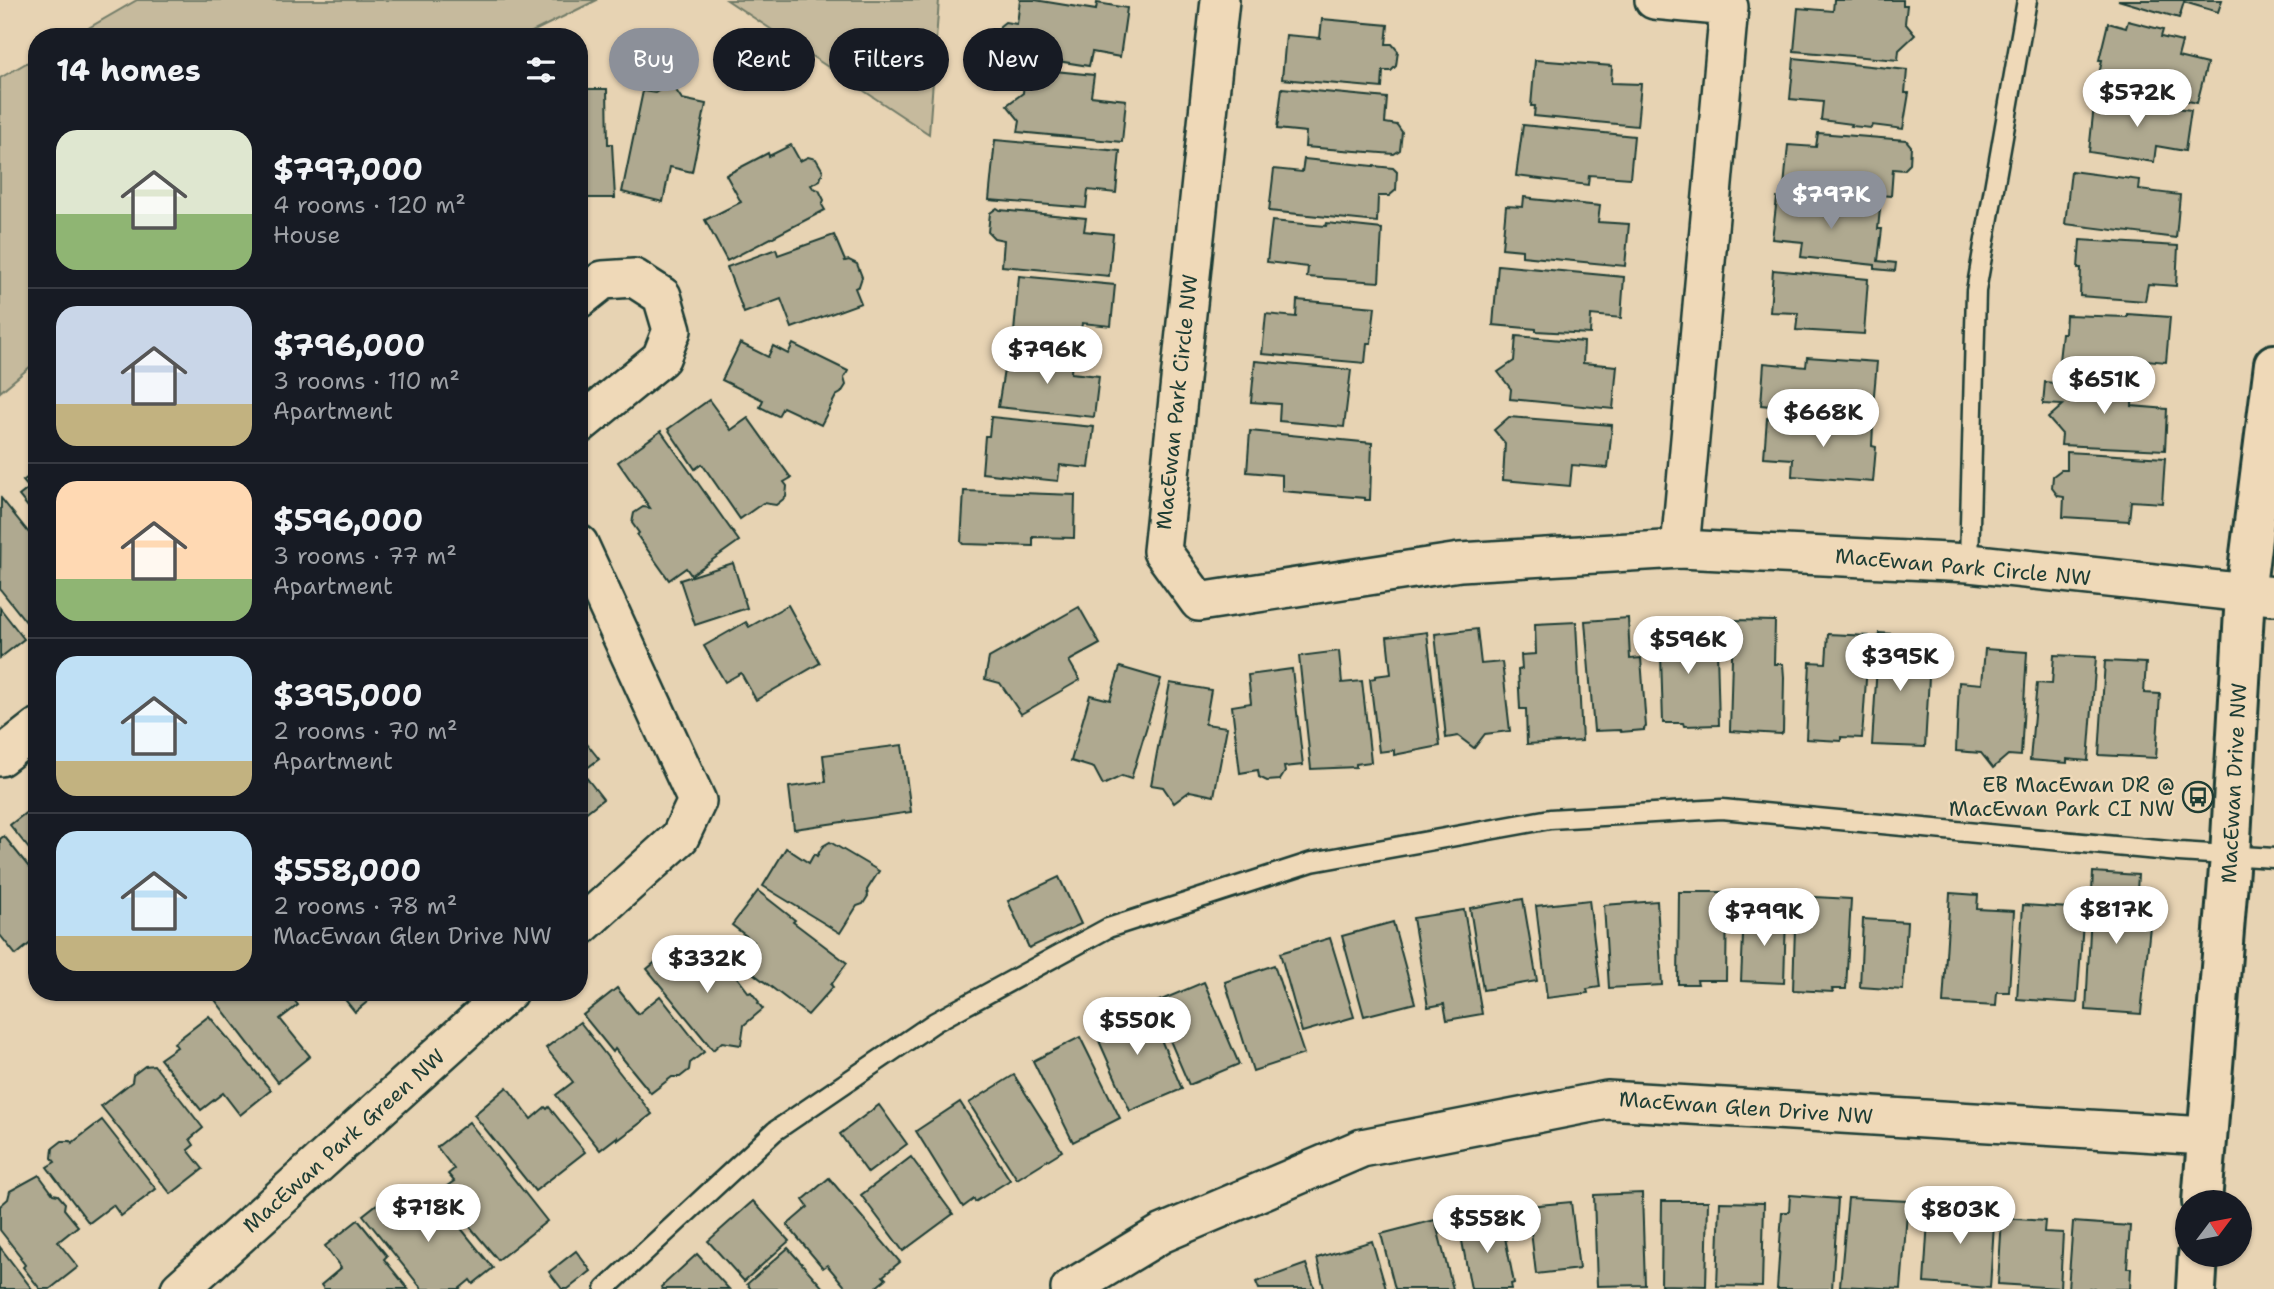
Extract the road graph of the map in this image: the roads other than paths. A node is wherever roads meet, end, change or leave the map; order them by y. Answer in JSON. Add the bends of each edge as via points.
{"nodes":[{"id":1,"x":1220,"y":0,"type":"edge"},
{"id":2,"x":1654,"y":0,"type":"edge"},
{"id":3,"x":2027,"y":0,"type":"edge"},
{"id":4,"x":1730,"y":3,"type":"edge"},
{"id":5,"x":588,"y":292,"type":"edge"},
{"id":6,"x":2274,"y":364,"type":"edge"},
{"id":7,"x":588,"y":418,"type":"edge"},
{"id":8,"x":1680,"y":549,"type":"junction"},
{"id":9,"x":1969,"y":563,"type":"junction"},
{"id":10,"x":588,"y":564,"type":"edge"},
{"id":11,"x":2259,"y":595,"type":"edge"},
{"id":12,"x":28,"y":735,"type":"edge"},
{"id":13,"x":0,"y":757,"type":"edge"},
{"id":14,"x":2230,"y":856,"type":"junction"},
{"id":15,"x":2274,"y":858,"type":"edge"},
{"id":16,"x":588,"y":920,"type":"edge"},
{"id":17,"x":498,"y":1001,"type":"edge"},
{"id":18,"x":2206,"y":1136,"type":"junction"},
{"id":19,"x":2203,"y":1190,"type":"edge"},
{"id":20,"x":2197,"y":1267,"type":"edge"},
{"id":21,"x":180,"y":1289,"type":"edge"},
{"id":22,"x":605,"y":1289,"type":"edge"},
{"id":23,"x":1070,"y":1289,"type":"edge"},
{"id":24,"x":2196,"y":1289,"type":"edge"}],
"edges":[{"from":1,"to":8,"type":"street","name":"MacEwan Park Circle NW","via":[[1162,551],[1199,602],[1460,562]]},
{"from":2,"to":4,"type":"street"},
{"from":3,"to":9,"type":"lane","via":[[1976,291]]},
{"from":4,"to":8,"type":"street"},
{"from":5,"to":7,"type":"street","via":[[603,280],[634,278],[662,296],[672,330],[661,358]]},
{"from":6,"to":11,"type":"street","name":"MacEwan Drive NW"},
{"from":8,"to":9,"type":"street","name":"MacEwan Park Circle NW"},
{"from":9,"to":11,"type":"street","name":"MacEwan Park Circle NW"},
{"from":10,"to":16,"type":"street","via":[[697,801],[680,837]]},
{"from":11,"to":14,"type":"street","name":"MacEwan Drive NW"},
{"from":12,"to":13,"type":"street"},
{"from":14,"to":15,"type":"lane"},
{"from":14,"to":18,"type":"street","name":"MacEwan Drive NW"},
{"from":14,"to":22,"type":"lane","via":[[1722,809],[1550,818],[1312,862],[1108,928],[935,1022],[775,1131]]},
{"from":17,"to":21,"type":"street","name":"MacEwan Park Green NW"},
{"from":18,"to":19,"type":"street","name":"MacEwan Drive NW"},
{"from":18,"to":23,"type":"street","name":"MacEwan Glen Drive NW","via":[[1607,1100],[1362,1148],[1161,1234]]},
{"from":20,"to":24,"type":"street"}]}
